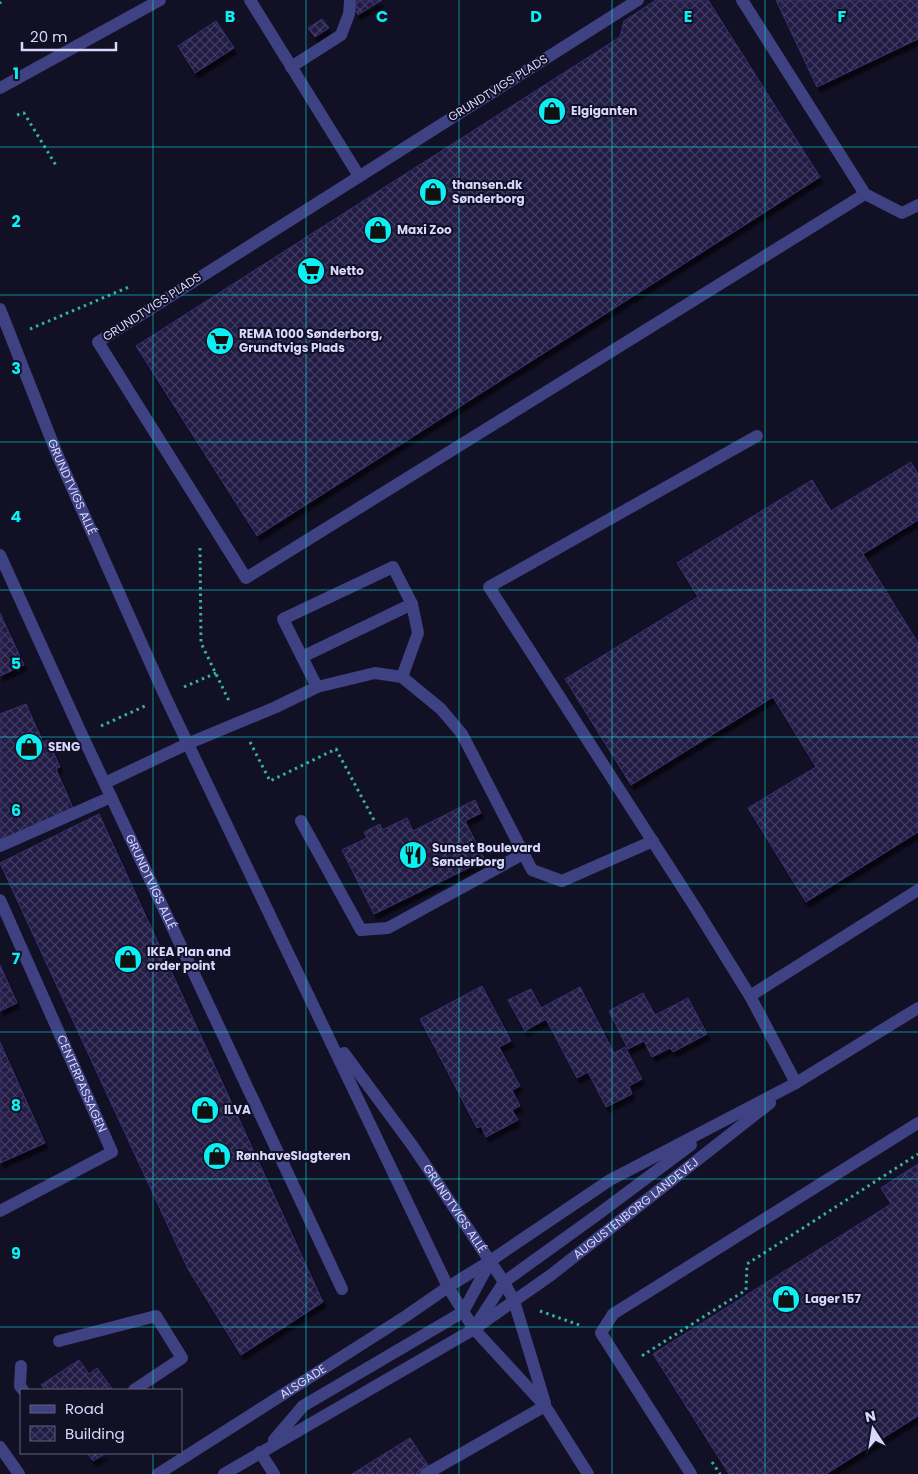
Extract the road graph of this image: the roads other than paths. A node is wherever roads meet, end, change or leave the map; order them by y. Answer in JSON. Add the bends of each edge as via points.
{"nodes":[{"id":1,"x":160,"y":0,"type":"edge"},
{"id":2,"x":250,"y":0,"type":"edge"},
{"id":3,"x":638,"y":0,"type":"edge"},
{"id":4,"x":742,"y":0,"type":"edge"},
{"id":5,"x":350,"y":2,"type":"dead end"},
{"id":6,"x":619,"y":5,"type":"edge"},
{"id":7,"x":291,"y":67,"type":"junction"},
{"id":8,"x":0,"y":88,"type":"edge"},
{"id":9,"x":359,"y":176,"type":"junction"},
{"id":10,"x":865,"y":194,"type":"junction"},
{"id":11,"x":918,"y":204,"type":"edge"},
{"id":12,"x":0,"y":309,"type":"edge"},
{"id":13,"x":758,"y":436,"type":"dead end"},
{"id":14,"x":0,"y":555,"type":"edge"},
{"id":15,"x":412,"y":604,"type":"junction"},
{"id":16,"x":302,"y":656,"type":"junction"},
{"id":17,"x":402,"y":677,"type":"junction"},
{"id":18,"x":317,"y":687,"type":"junction"},
{"id":19,"x":187,"y":744,"type":"junction"},
{"id":20,"x":105,"y":784,"type":"junction"},
{"id":21,"x":111,"y":797,"type":"junction"},
{"id":22,"x":301,"y":821,"type":"dead end"},
{"id":23,"x":653,"y":841,"type":"junction"},
{"id":24,"x":0,"y":846,"type":"edge"},
{"id":25,"x":523,"y":854,"type":"junction"},
{"id":26,"x":918,"y":890,"type":"edge"},
{"id":27,"x":0,"y":900,"type":"edge"},
{"id":28,"x":750,"y":996,"type":"junction"},
{"id":29,"x":918,"y":1008,"type":"edge"},
{"id":30,"x":327,"y":1031,"type":"junction"},
{"id":31,"x":796,"y":1083,"type":"junction"},
{"id":32,"x":721,"y":1122,"type":"junction"},
{"id":33,"x":918,"y":1123,"type":"edge"},
{"id":34,"x":0,"y":1211,"type":"edge"},
{"id":35,"x":490,"y":1261,"type":"junction"},
{"id":36,"x":504,"y":1282,"type":"junction"},
{"id":37,"x":448,"y":1287,"type":"junction"},
{"id":38,"x":342,"y":1290,"type":"dead end"},
{"id":39,"x":514,"y":1301,"type":"junction"},
{"id":40,"x":463,"y":1312,"type":"junction"},
{"id":41,"x":474,"y":1329,"type":"junction"},
{"id":42,"x":59,"y":1341,"type":"dead end"},
{"id":43,"x":21,"y":1366,"type":"dead end"},
{"id":44,"x":22,"y":1389,"type":"edge"},
{"id":45,"x":136,"y":1389,"type":"edge"},
{"id":46,"x":546,"y":1406,"type":"junction"},
{"id":47,"x":0,"y":1447,"type":"edge"},
{"id":48,"x":264,"y":1450,"type":"junction"},
{"id":49,"x":434,"y":1472,"type":"edge"},
{"id":50,"x":19,"y":1474,"type":"edge"},
{"id":51,"x":158,"y":1474,"type":"edge"},
{"id":52,"x":224,"y":1474,"type":"edge"},
{"id":53,"x":274,"y":1474,"type":"edge"},
{"id":54,"x":588,"y":1474,"type":"edge"},
{"id":55,"x":691,"y":1474,"type":"edge"}],
"edges":[{"from":1,"to":8,"type":"street"},
{"from":2,"to":7,"type":"street"},
{"from":3,"to":6,"type":"street","name":"GRUNDTVIGS PLADS"},
{"from":4,"to":10,"type":"street"},
{"from":5,"to":7,"type":"street","via":[[341,35]]},
{"from":6,"to":9,"type":"street","name":"GRUNDTVIGS PLADS"},
{"from":7,"to":9,"type":"street"},
{"from":9,"to":10,"type":"street","name":"GRUNDTVIGS PLADS","via":[[98,342],[246,578]]},
{"from":10,"to":11,"type":"street","via":[[902,213]]},
{"from":12,"to":19,"type":"street","name":"GRUNDTVIGS ALLÉ","via":[[57,454]]},
{"from":13,"to":23,"type":"street","via":[[488,587]]},
{"from":14,"to":20,"type":"street","name":"GRUNDTVIGS ALLÉ"},
{"from":15,"to":16,"type":"street"},
{"from":15,"to":16,"type":"street","via":[[393,567],[283,619]]},
{"from":15,"to":17,"type":"street","via":[[418,634]]},
{"from":16,"to":18,"type":"street"},
{"from":17,"to":18,"type":"street","via":[[375,673]]},
{"from":17,"to":25,"type":"street","via":[[441,709],[462,734]]},
{"from":18,"to":19,"type":"street"},
{"from":19,"to":20,"type":"street"},
{"from":19,"to":30,"type":"street","name":"GRUNDTVIGS ALLÉ"},
{"from":20,"to":21,"type":"street","name":"GRUNDTVIGS ALLÉ"},
{"from":21,"to":24,"type":"street"},
{"from":21,"to":38,"type":"street","name":"GRUNDTVIGS ALLÉ"},
{"from":22,"to":25,"type":"street","via":[[361,930],[388,928]]},
{"from":23,"to":25,"type":"street","via":[[562,881],[532,870]]},
{"from":23,"to":28,"type":"street"},
{"from":26,"to":28,"type":"street"},
{"from":27,"to":34,"type":"street","name":"CENTERPASSAGEN","via":[[112,1152]]},
{"from":28,"to":31,"type":"street"},
{"from":29,"to":31,"type":"street","name":"AUGUSTENBORG LANDEVEJ"},
{"from":30,"to":35,"type":"street","name":"GRUNDTVIGS ALLÉ","via":[[412,1145]]},
{"from":30,"to":37,"type":"street","name":"GRUNDTVIGS ALLÉ"},
{"from":31,"to":32,"type":"street","name":"AUGUSTENBORG LANDEVEJ"},
{"from":31,"to":39,"type":"street","name":"AUGUSTENBORG LANDEVEJ"},
{"from":32,"to":35,"type":"street","name":"AUGUSTENBORG LANDEVEJ","via":[[610,1180]]},
{"from":32,"to":36,"type":"street"},
{"from":33,"to":55,"type":"street","via":[[613,1314],[601,1333]]},
{"from":35,"to":36,"type":"street","name":"GRUNDTVIGS ALLÉ"},
{"from":35,"to":37,"type":"street","name":"AUGUSTENBORG LANDEVEJ"},
{"from":35,"to":40,"type":"street"},
{"from":36,"to":39,"type":"street","name":"GRUNDTVIGS ALLÉ"},
{"from":36,"to":41,"type":"street"},
{"from":37,"to":40,"type":"street","name":"GRUNDTVIGS ALLÉ"},
{"from":37,"to":51,"type":"street","name":"ALSGADE"},
{"from":39,"to":41,"type":"street","name":"AUGUSTENBORG LANDEVEJ"},
{"from":39,"to":46,"type":"street","name":"GRUNDTVIGS ALLÉ"},
{"from":40,"to":41,"type":"street","name":"GRUNDTVIGS ALLÉ"},
{"from":40,"to":48,"type":"street","via":[[303,1406]]},
{"from":41,"to":46,"type":"street","name":"GRUNDTVIGS ALLÉ"},
{"from":41,"to":48,"type":"street"},
{"from":42,"to":45,"type":"street","via":[[156,1316],[182,1358]]},
{"from":43,"to":44,"type":"street"},
{"from":46,"to":49,"type":"street"},
{"from":46,"to":54,"type":"street","name":"GRUNDTVIGS ALLÉ"},
{"from":47,"to":50,"type":"street"},
{"from":48,"to":52,"type":"street"},
{"from":48,"to":53,"type":"street"}]}
